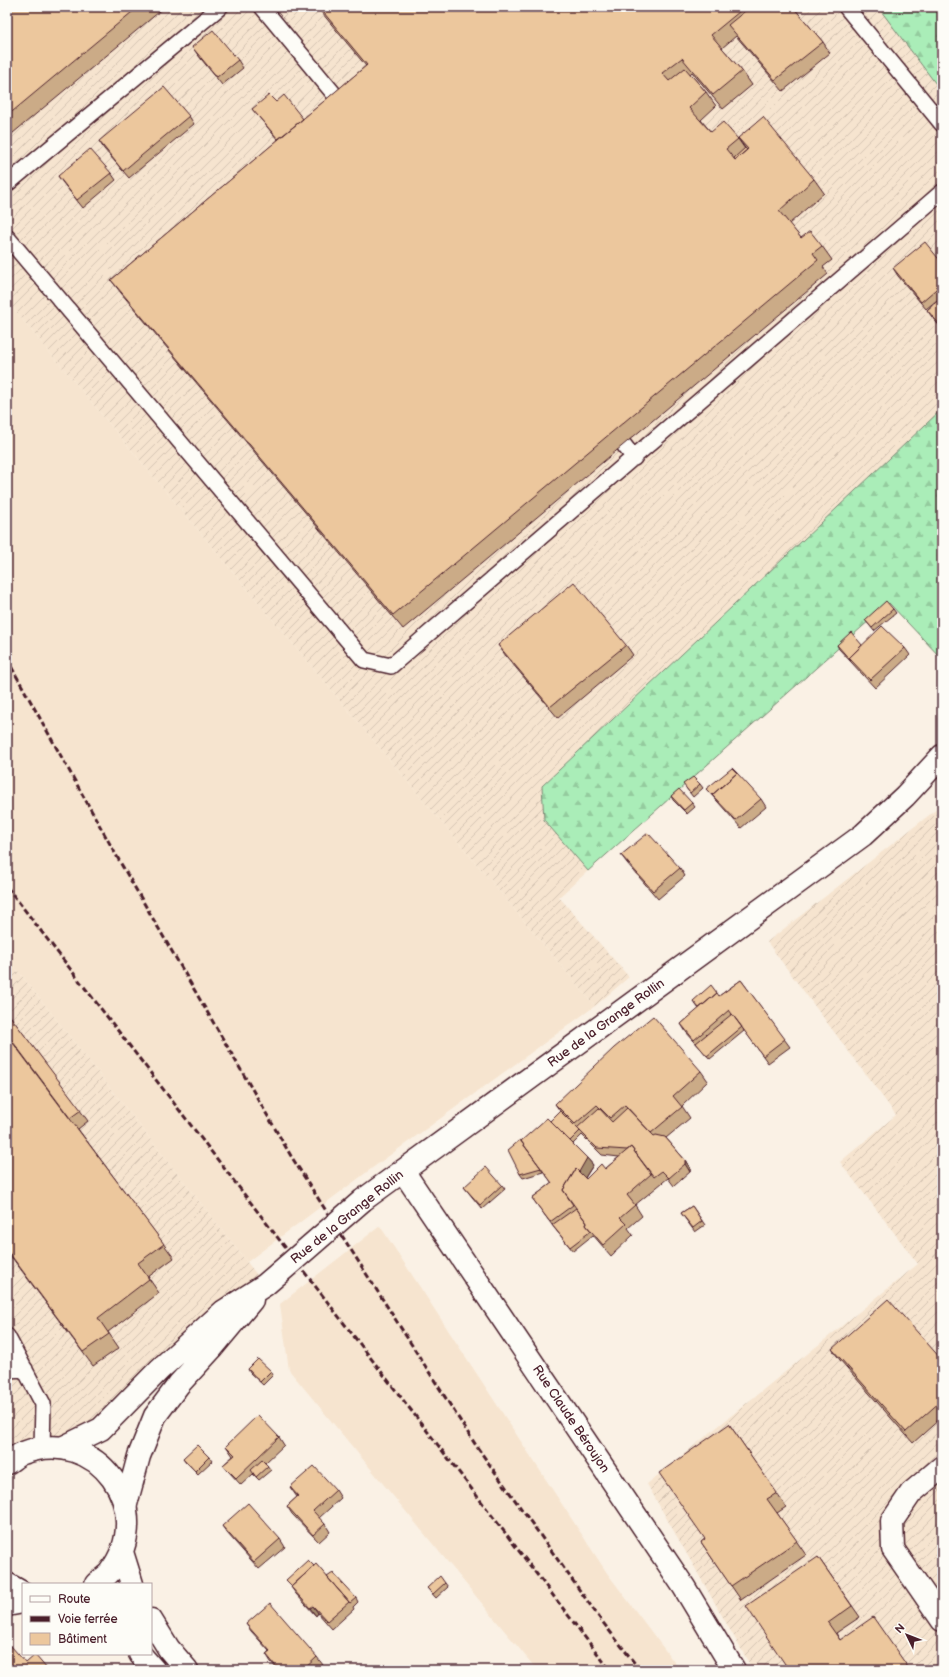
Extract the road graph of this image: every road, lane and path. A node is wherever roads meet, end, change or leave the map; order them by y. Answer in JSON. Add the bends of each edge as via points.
{"nodes":[{"id":1,"x":220,"y":7,"type":"edge"},
{"id":2,"x":262,"y":7,"type":"edge"},
{"id":3,"x":846,"y":7,"type":"edge"},
{"id":4,"x":344,"y":106,"type":"edge"},
{"id":5,"x":942,"y":124,"type":"edge"},
{"id":6,"x":7,"y":184,"type":"edge"},
{"id":7,"x":942,"y":192,"type":"edge"},
{"id":8,"x":7,"y":237,"type":"edge"},
{"id":9,"x":624,"y":445,"type":"edge"},
{"id":10,"x":634,"y":458,"type":"junction"},
{"id":11,"x":942,"y":756,"type":"edge"},
{"id":12,"x":402,"y":1171,"type":"junction"},
{"id":13,"x":272,"y":1279,"type":"junction"},
{"id":14,"x":7,"y":1336,"type":"edge"},
{"id":15,"x":25,"y":1369,"type":"junction"},
{"id":16,"x":7,"y":1370,"type":"edge"},
{"id":17,"x":28,"y":1452,"type":"edge"},
{"id":18,"x":942,"y":1466,"type":"edge"},
{"id":19,"x":126,"y":1504,"type":"junction"},
{"id":20,"x":122,"y":1552,"type":"junction"},
{"id":21,"x":97,"y":1583,"type":"edge"},
{"id":22,"x":132,"y":1583,"type":"edge"},
{"id":23,"x":7,"y":1584,"type":"edge"},
{"id":24,"x":22,"y":1592,"type":"edge"},
{"id":25,"x":22,"y":1602,"type":"edge"},
{"id":26,"x":7,"y":1605,"type":"edge"},
{"id":27,"x":942,"y":1620,"type":"edge"},
{"id":28,"x":152,"y":1622,"type":"edge"},
{"id":29,"x":141,"y":1655,"type":"edge"},
{"id":30,"x":154,"y":1670,"type":"edge"},
{"id":31,"x":187,"y":1670,"type":"edge"},
{"id":32,"x":734,"y":1670,"type":"edge"}],
"edges":[{"from":1,"to":6,"type":"lane"},
{"from":2,"to":4,"type":"lane"},
{"from":3,"to":5,"type":"lane"},
{"from":7,"to":10,"type":"lane"},
{"from":8,"to":10,"type":"lane","via":[[364,660],[391,666]]},
{"from":9,"to":10,"type":"lane"},
{"from":11,"to":12,"type":"main road","name":"Rue de la Grange Rollin","via":[[905,796],[863,835]]},
{"from":12,"to":13,"type":"main road","name":"Rue de la Grange Rollin","bridge":true,"via":[[363,1200]]},
{"from":12,"to":32,"type":"main road","name":"Rue Claude Béroujon","via":[[684,1587]]},
{"from":13,"to":17,"type":"main road","name":"Rue de la Grange Rollin","via":[[224,1311],[101,1429]]},
{"from":13,"to":19,"type":"main road","name":"Rue de la Grange Rollin","via":[[179,1384],[155,1416],[139,1456]]},
{"from":14,"to":15,"type":"lane"},
{"from":15,"to":16,"type":"lane"},
{"from":15,"to":17,"type":"lane","via":[[43,1404]]},
{"from":17,"to":19,"type":"main road","via":[[84,1454],[103,1467],[117,1484]]},
{"from":18,"to":27,"type":"main road","via":[[911,1493],[892,1521],[893,1549]]},
{"from":19,"to":20,"type":"main road","via":[[128,1529]]},
{"from":20,"to":21,"type":"main road","via":[[109,1573]]},
{"from":20,"to":22,"type":"main road"},
{"from":23,"to":24,"type":"main road"},
{"from":25,"to":26,"type":"main road"},
{"from":28,"to":31,"type":"main road","via":[[169,1650]]},
{"from":29,"to":30,"type":"main road"}]}
